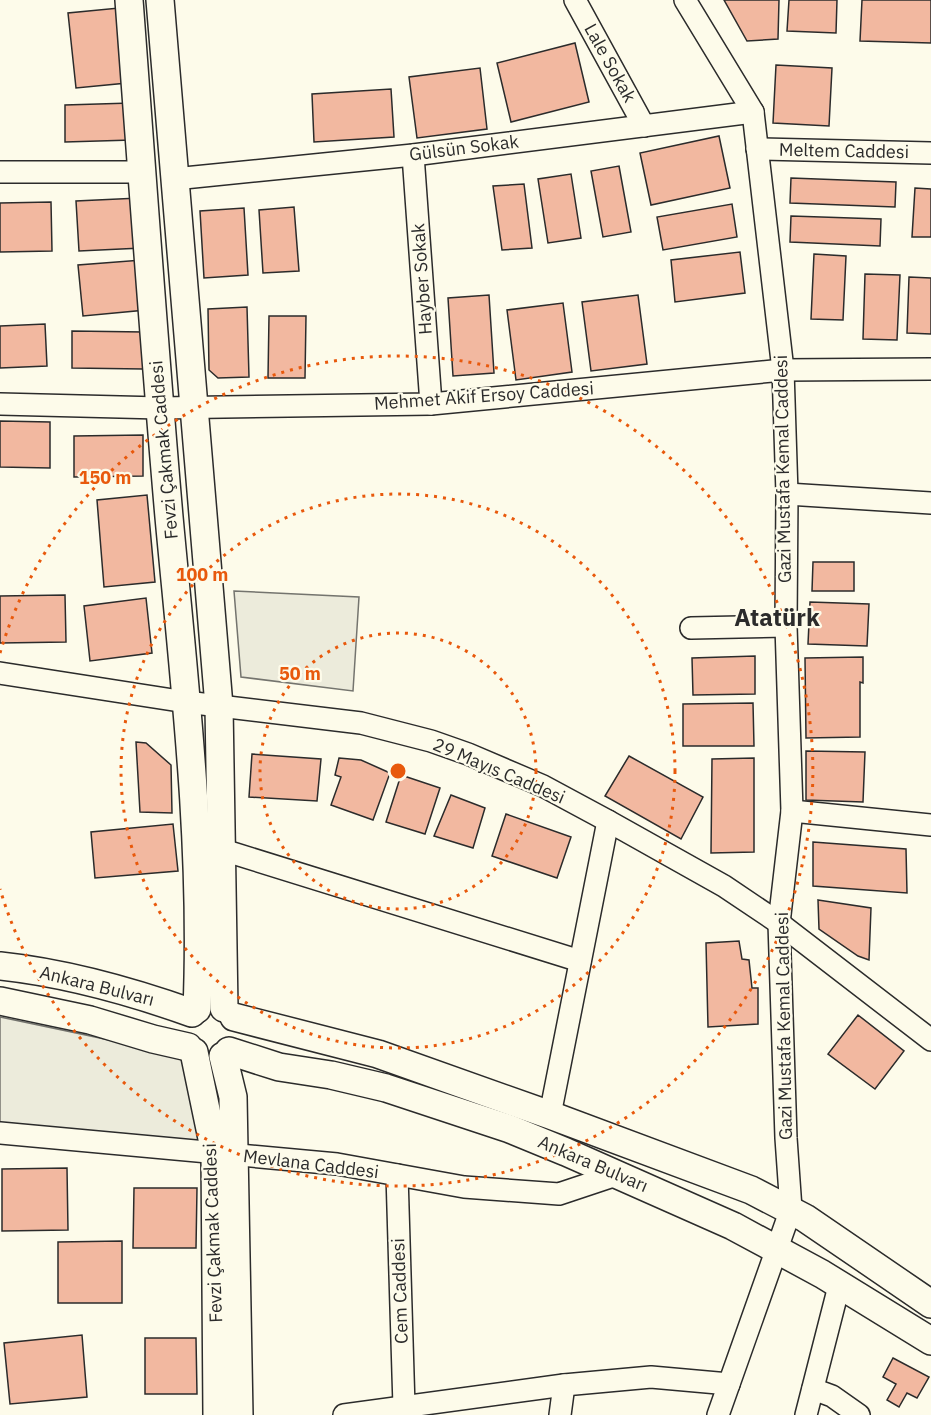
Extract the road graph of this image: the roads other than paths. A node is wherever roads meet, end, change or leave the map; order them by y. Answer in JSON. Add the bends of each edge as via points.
{"nodes":[{"id":1,"x":129,"y":0,"type":"edge"},
{"id":2,"x":160,"y":0,"type":"edge"},
{"id":3,"x":575,"y":0,"type":"edge"},
{"id":4,"x":685,"y":0,"type":"edge"},
{"id":5,"x":753,"y":112,"type":"junction"},
{"id":6,"x":644,"y":126,"type":"junction"},
{"id":7,"x":757,"y":149,"type":"junction"},
{"id":8,"x":931,"y":153,"type":"edge"},
{"id":9,"x":413,"y":155,"type":"junction"},
{"id":10,"x":0,"y":172,"type":"edge"},
{"id":11,"x":142,"y":172,"type":"junction"},
{"id":12,"x":174,"y":179,"type":"junction"},
{"id":13,"x":931,"y":369,"type":"edge"},
{"id":14,"x":783,"y":370,"type":"junction"},
{"id":15,"x":0,"y":404,"type":"edge"},
{"id":16,"x":431,"y":404,"type":"junction"},
{"id":17,"x":194,"y":407,"type":"junction"},
{"id":18,"x":160,"y":408,"type":"junction"},
{"id":19,"x":787,"y":494,"type":"junction"},
{"id":20,"x":931,"y":502,"type":"edge"},
{"id":21,"x":786,"y":626,"type":"junction"},
{"id":22,"x":691,"y":628,"type":"dead end"},
{"id":23,"x":0,"y":673,"type":"edge"},
{"id":24,"x":186,"y":702,"type":"junction"},
{"id":25,"x":219,"y":706,"type":"junction"},
{"id":26,"x":792,"y":812,"type":"junction"},
{"id":27,"x":608,"y":821,"type":"junction"},
{"id":28,"x":931,"y":825,"type":"edge"},
{"id":29,"x":223,"y":850,"type":"junction"},
{"id":30,"x":779,"y":923,"type":"junction"},
{"id":31,"x":580,"y":962,"type":"junction"},
{"id":32,"x":0,"y":966,"type":"edge"},
{"id":33,"x":0,"y":1001,"type":"edge"},
{"id":34,"x":195,"y":1011,"type":"junction"},
{"id":35,"x":229,"y":1013,"type":"junction"},
{"id":36,"x":931,"y":1040,"type":"edge"},
{"id":37,"x":191,"y":1050,"type":"junction"},
{"id":38,"x":226,"y":1054,"type":"junction"},
{"id":39,"x":550,"y":1115,"type":"junction"},
{"id":40,"x":0,"y":1133,"type":"edge"},
{"id":41,"x":224,"y":1154,"type":"junction"},
{"id":42,"x":619,"y":1174,"type":"junction"},
{"id":43,"x":397,"y":1175,"type":"junction"},
{"id":44,"x":791,"y":1209,"type":"junction"},
{"id":45,"x":777,"y":1249,"type":"junction"},
{"id":46,"x":839,"y":1286,"type":"junction"},
{"id":47,"x":931,"y":1304,"type":"edge"},
{"id":48,"x":931,"y":1341,"type":"edge"},
{"id":49,"x":729,"y":1384,"type":"junction"},
{"id":50,"x":564,"y":1385,"type":"junction"},
{"id":51,"x":813,"y":1389,"type":"junction"},
{"id":52,"x":404,"y":1407,"type":"junction"},
{"id":53,"x":217,"y":1415,"type":"edge"},
{"id":54,"x":240,"y":1415,"type":"edge"},
{"id":55,"x":344,"y":1415,"type":"edge"},
{"id":56,"x":560,"y":1415,"type":"edge"},
{"id":57,"x":718,"y":1415,"type":"edge"},
{"id":58,"x":806,"y":1415,"type":"edge"},
{"id":59,"x":859,"y":1415,"type":"edge"}],
"edges":[{"from":1,"to":11,"type":"main road","name":"Fevzi Çakmak Caddesi"},
{"from":2,"to":12,"type":"main road","name":"Fevzi Çakmak Caddesi"},
{"from":3,"to":6,"type":"street","name":"Lale Sokak"},
{"from":4,"to":5,"type":"street","name":"Gazi Mustafa Kemal Caddesi"},
{"from":5,"to":6,"type":"street","name":"Gülsün Sokak"},
{"from":5,"to":7,"type":"street","name":"Gazi Mustafa Kemal Caddesi"},
{"from":6,"to":9,"type":"street","name":"Gülsün Sokak"},
{"from":7,"to":8,"type":"street","name":"Meltem Caddesi"},
{"from":7,"to":14,"type":"street","name":"Gazi Mustafa Kemal Caddesi"},
{"from":9,"to":12,"type":"street","name":"Gülsün Sokak"},
{"from":9,"to":16,"type":"street","name":"Hayber Sokak"},
{"from":10,"to":11,"type":"street"},
{"from":11,"to":18,"type":"main road","name":"Fevzi Çakmak Caddesi"},
{"from":12,"to":17,"type":"main road","name":"Fevzi Çakmak Caddesi"},
{"from":13,"to":14,"type":"street","name":"Mehmet Akif Ersoy Caddesi"},
{"from":14,"to":16,"type":"street","name":"Mehmet Akif Ersoy Caddesi"},
{"from":14,"to":19,"type":"street","name":"Gazi Mustafa Kemal Caddesi"},
{"from":15,"to":18,"type":"street","name":"Mehmet Akif Ersoy Caddesi"},
{"from":16,"to":17,"type":"street","name":"Mehmet Akif Ersoy Caddesi"},
{"from":17,"to":18,"type":"street","name":"Mehmet Akif Ersoy Caddesi"},
{"from":17,"to":25,"type":"main road","name":"Fevzi Çakmak Caddesi"},
{"from":18,"to":24,"type":"main road","name":"Fevzi Çakmak Caddesi"},
{"from":19,"to":20,"type":"street"},
{"from":19,"to":21,"type":"street","name":"Gazi Mustafa Kemal Caddesi"},
{"from":21,"to":22,"type":"street"},
{"from":21,"to":26,"type":"street","name":"Gazi Mustafa Kemal Caddesi"},
{"from":23,"to":24,"type":"street","name":"29 Mayıs Caddesi"},
{"from":24,"to":25,"type":"street","name":"29 Mayıs Caddesi"},
{"from":24,"to":34,"type":"main road","name":"Fevzi Çakmak Caddesi","via":[[200,922]]},
{"from":25,"to":27,"type":"street","name":"29 Mayıs Caddesi","via":[[361,723],[430,741],[543,786]]},
{"from":25,"to":29,"type":"main road","name":"Fevzi Çakmak Caddesi"},
{"from":26,"to":28,"type":"street"},
{"from":26,"to":30,"type":"street","name":"Gazi Mustafa Kemal Caddesi"},
{"from":27,"to":30,"type":"street","name":"29 Mayıs Caddesi","via":[[724,886]]},
{"from":27,"to":31,"type":"street"},
{"from":29,"to":31,"type":"street"},
{"from":29,"to":35,"type":"main road","name":"Fevzi Çakmak Caddesi"},
{"from":30,"to":36,"type":"street","name":"29 Mayıs Caddesi"},
{"from":30,"to":44,"type":"street","name":"Gazi Mustafa Kemal Caddesi"},
{"from":31,"to":39,"type":"street"},
{"from":32,"to":34,"type":"main road","name":"Ankara Bulvarı","via":[[60,974]]},
{"from":33,"to":37,"type":"main road","name":"Ankara Bulvarı","via":[[90,1020]]},
{"from":34,"to":35,"type":"main road","via":[[211,1005]]},
{"from":34,"to":37,"type":"main road","via":[[185,1025],[185,1040]]},
{"from":35,"to":38,"type":"main road","via":[[238,1030]]},
{"from":35,"to":39,"type":"main road","name":"Ankara Bulvarı","via":[[378,1054]]},
{"from":37,"to":38,"type":"main road","via":[[208,1059]]},
{"from":37,"to":41,"type":"main road","name":"Fevzi Çakmak Caddesi"},
{"from":38,"to":41,"type":"main road","name":"Fevzi Çakmak Caddesi","via":[[233,1097]]},
{"from":38,"to":42,"type":"main road","name":"Ankara Bulvarı","via":[[386,1088],[510,1129]]},
{"from":39,"to":44,"type":"main road","name":"Ankara Bulvarı"},
{"from":40,"to":41,"type":"street","name":"Mevlana Caddesi"},
{"from":41,"to":43,"type":"street","name":"Mevlana Caddesi","via":[[337,1164]]},
{"from":41,"to":53,"type":"main road","name":"Fevzi Çakmak Caddesi"},
{"from":41,"to":54,"type":"main road","name":"Fevzi Çakmak Caddesi"},
{"from":42,"to":43,"type":"street","name":"Mevlana Caddesi","via":[[559,1194],[464,1187]]},
{"from":42,"to":45,"type":"main road","name":"Ankara Bulvarı"},
{"from":43,"to":52,"type":"street","name":"Cem Caddesi"},
{"from":44,"to":45,"type":"street"},
{"from":44,"to":47,"type":"main road","name":"Ankara Bulvarı"},
{"from":45,"to":46,"type":"main road","name":"Ankara Bulvarı"},
{"from":45,"to":49,"type":"street"},
{"from":46,"to":48,"type":"main road","name":"Ankara Bulvarı"},
{"from":46,"to":51,"type":"street"},
{"from":49,"to":50,"type":"street","via":[[651,1377]]},
{"from":49,"to":57,"type":"street"},
{"from":50,"to":52,"type":"street"},
{"from":50,"to":56,"type":"street"},
{"from":51,"to":58,"type":"street"},
{"from":51,"to":59,"type":"street","via":[[832,1396]]},
{"from":52,"to":55,"type":"street"}]}
